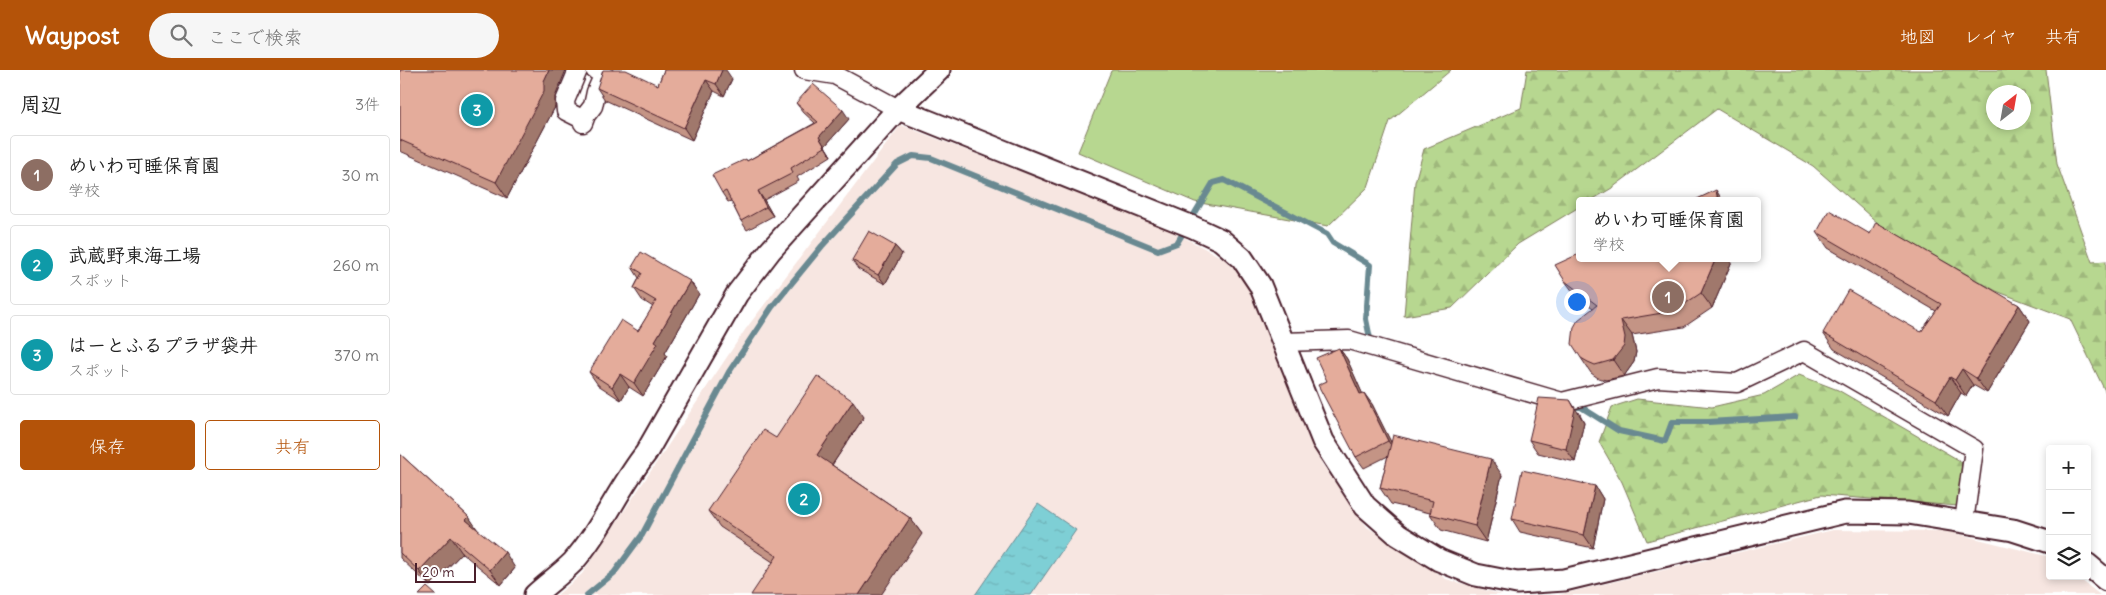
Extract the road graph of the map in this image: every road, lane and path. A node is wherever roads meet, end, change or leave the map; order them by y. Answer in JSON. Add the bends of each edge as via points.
{"nodes":[{"id":1,"x":579,"y":70,"type":"edge"},
{"id":2,"x":590,"y":70,"type":"edge"},
{"id":3,"x":596,"y":70,"type":"edge"},
{"id":4,"x":804,"y":70,"type":"edge"},
{"id":5,"x":939,"y":70,"type":"edge"},
{"id":6,"x":898,"y":109,"type":"junction"},
{"id":7,"x":1283,"y":342,"type":"junction"},
{"id":8,"x":1964,"y":522,"type":"junction"},
{"id":9,"x":2046,"y":541,"type":"edge"},
{"id":10,"x":2091,"y":567,"type":"edge"},
{"id":11,"x":2106,"y":580,"type":"edge"},
{"id":12,"x":535,"y":595,"type":"edge"}],
"edges":[{"from":1,"to":2,"type":"street"},
{"from":1,"to":3,"type":"street","via":[[564,101],[566,111],[584,122],[604,74]]},
{"from":4,"to":6,"type":"street","via":[[835,75]]},
{"from":5,"to":6,"type":"street"},
{"from":6,"to":7,"type":"street","via":[[1193,226],[1220,240],[1242,258],[1260,284]]},
{"from":6,"to":12,"type":"street","via":[[770,252],[737,294],[646,453],[599,526],[572,562]]},
{"from":7,"to":8,"type":"street","via":[[1349,340],[1562,402],[1658,378],[1738,383],[1804,352],[1974,449]]},
{"from":7,"to":8,"type":"street","via":[[1323,441],[1365,506],[1398,535],[1439,560],[1476,575],[1517,583],[1564,580],[1845,512],[1908,513]]},
{"from":8,"to":9,"type":"street","via":[[2013,530]]},
{"from":10,"to":11,"type":"street"}]}
